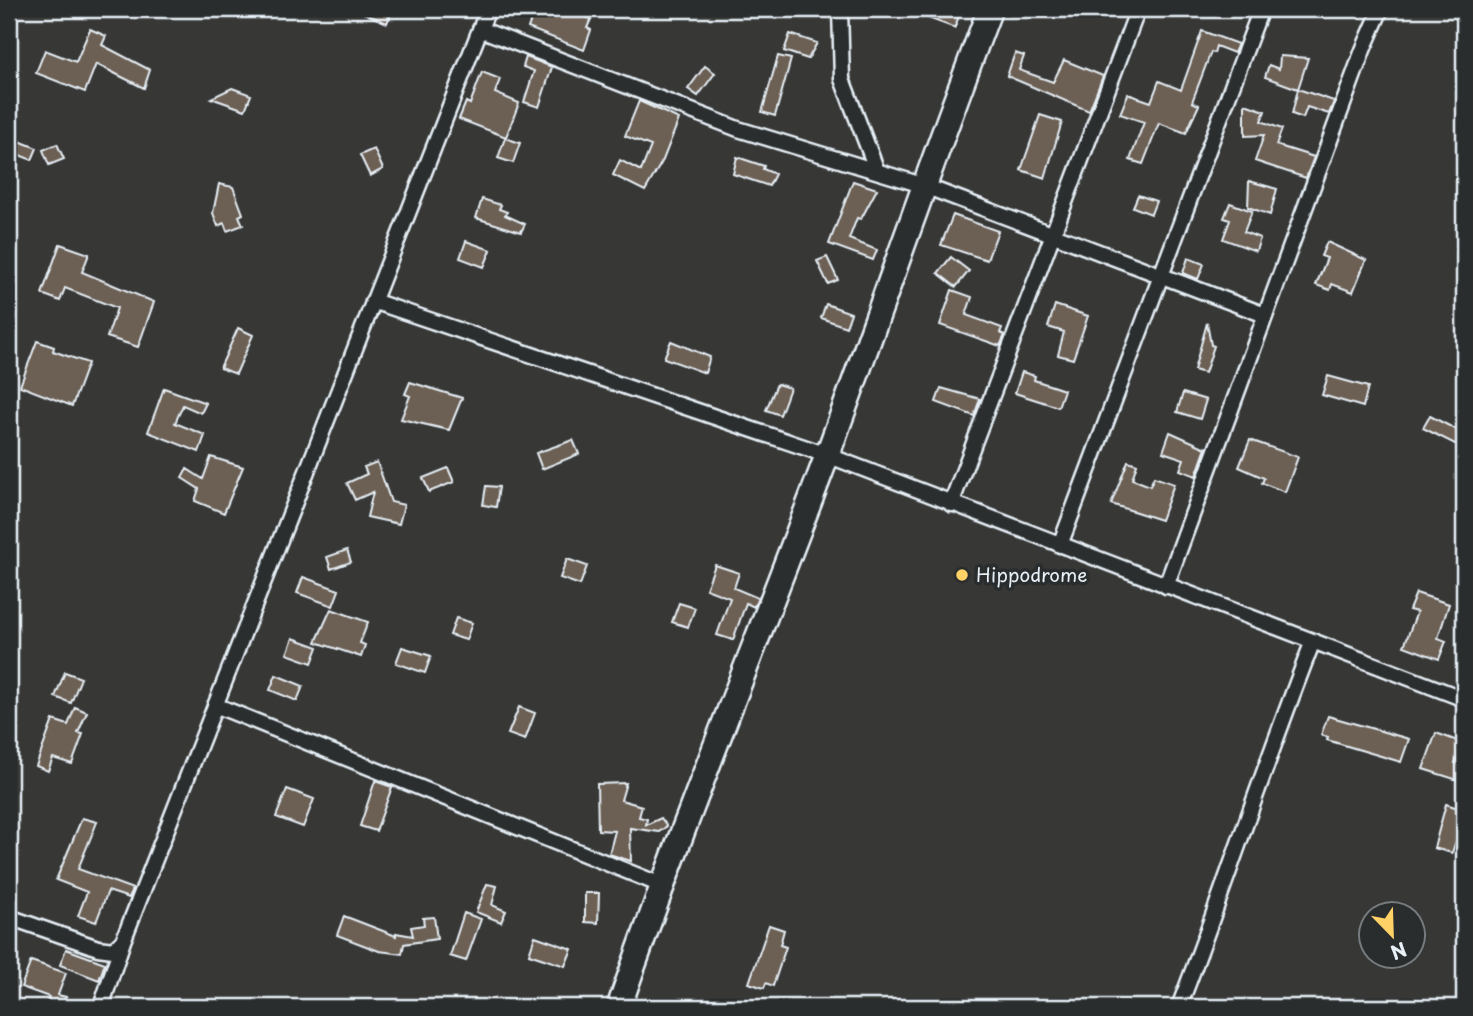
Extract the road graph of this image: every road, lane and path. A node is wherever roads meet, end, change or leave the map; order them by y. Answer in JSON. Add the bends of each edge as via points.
{"nodes":[{"id":1,"x":488,"y":9,"type":"edge"},
{"id":2,"x":840,"y":9,"type":"edge"},
{"id":3,"x":990,"y":9,"type":"edge"},
{"id":4,"x":1138,"y":9,"type":"edge"},
{"id":5,"x":1261,"y":9,"type":"edge"},
{"id":6,"x":1381,"y":9,"type":"edge"},
{"id":7,"x":480,"y":29,"type":"junction"},
{"id":8,"x":877,"y":172,"type":"junction"},
{"id":9,"x":922,"y":185,"type":"junction"},
{"id":10,"x":1053,"y":234,"type":"junction"},
{"id":11,"x":1161,"y":276,"type":"junction"},
{"id":12,"x":373,"y":301,"type":"junction"},
{"id":13,"x":1265,"y":315,"type":"junction"},
{"id":14,"x":827,"y":455,"type":"junction"},
{"id":15,"x":951,"y":504,"type":"junction"},
{"id":16,"x":1060,"y":545,"type":"junction"},
{"id":17,"x":1166,"y":586,"type":"junction"},
{"id":18,"x":1313,"y":641,"type":"junction"},
{"id":19,"x":1464,"y":699,"type":"edge"},
{"id":20,"x":215,"y":705,"type":"junction"},
{"id":21,"x":661,"y":885,"type":"junction"},
{"id":22,"x":9,"y":917,"type":"edge"},
{"id":23,"x":122,"y":941,"type":"junction"},
{"id":24,"x":101,"y":1007,"type":"edge"},
{"id":25,"x":619,"y":1007,"type":"edge"},
{"id":26,"x":1179,"y":1007,"type":"edge"}],
"edges":[{"from":1,"to":7,"type":"street"},
{"from":2,"to":8,"type":"street","via":[[842,79]]},
{"from":3,"to":9,"type":"main road"},
{"from":4,"to":10,"type":"street"},
{"from":5,"to":11,"type":"street"},
{"from":6,"to":13,"type":"street"},
{"from":7,"to":8,"type":"street","via":[[738,129]]},
{"from":7,"to":12,"type":"street"},
{"from":8,"to":9,"type":"street"},
{"from":9,"to":10,"type":"street"},
{"from":9,"to":14,"type":"main road"},
{"from":10,"to":11,"type":"street"},
{"from":10,"to":15,"type":"street"},
{"from":11,"to":13,"type":"street"},
{"from":11,"to":16,"type":"street"},
{"from":12,"to":14,"type":"street"},
{"from":12,"to":20,"type":"street"},
{"from":13,"to":17,"type":"street"},
{"from":14,"to":15,"type":"street"},
{"from":14,"to":21,"type":"main road"},
{"from":15,"to":16,"type":"street"},
{"from":16,"to":17,"type":"street"},
{"from":17,"to":18,"type":"street"},
{"from":18,"to":19,"type":"street"},
{"from":18,"to":26,"type":"street"},
{"from":20,"to":21,"type":"street"},
{"from":20,"to":23,"type":"street"},
{"from":21,"to":25,"type":"main road"},
{"from":22,"to":23,"type":"street","via":[[98,948],[113,950]]},
{"from":23,"to":24,"type":"street"}]}
